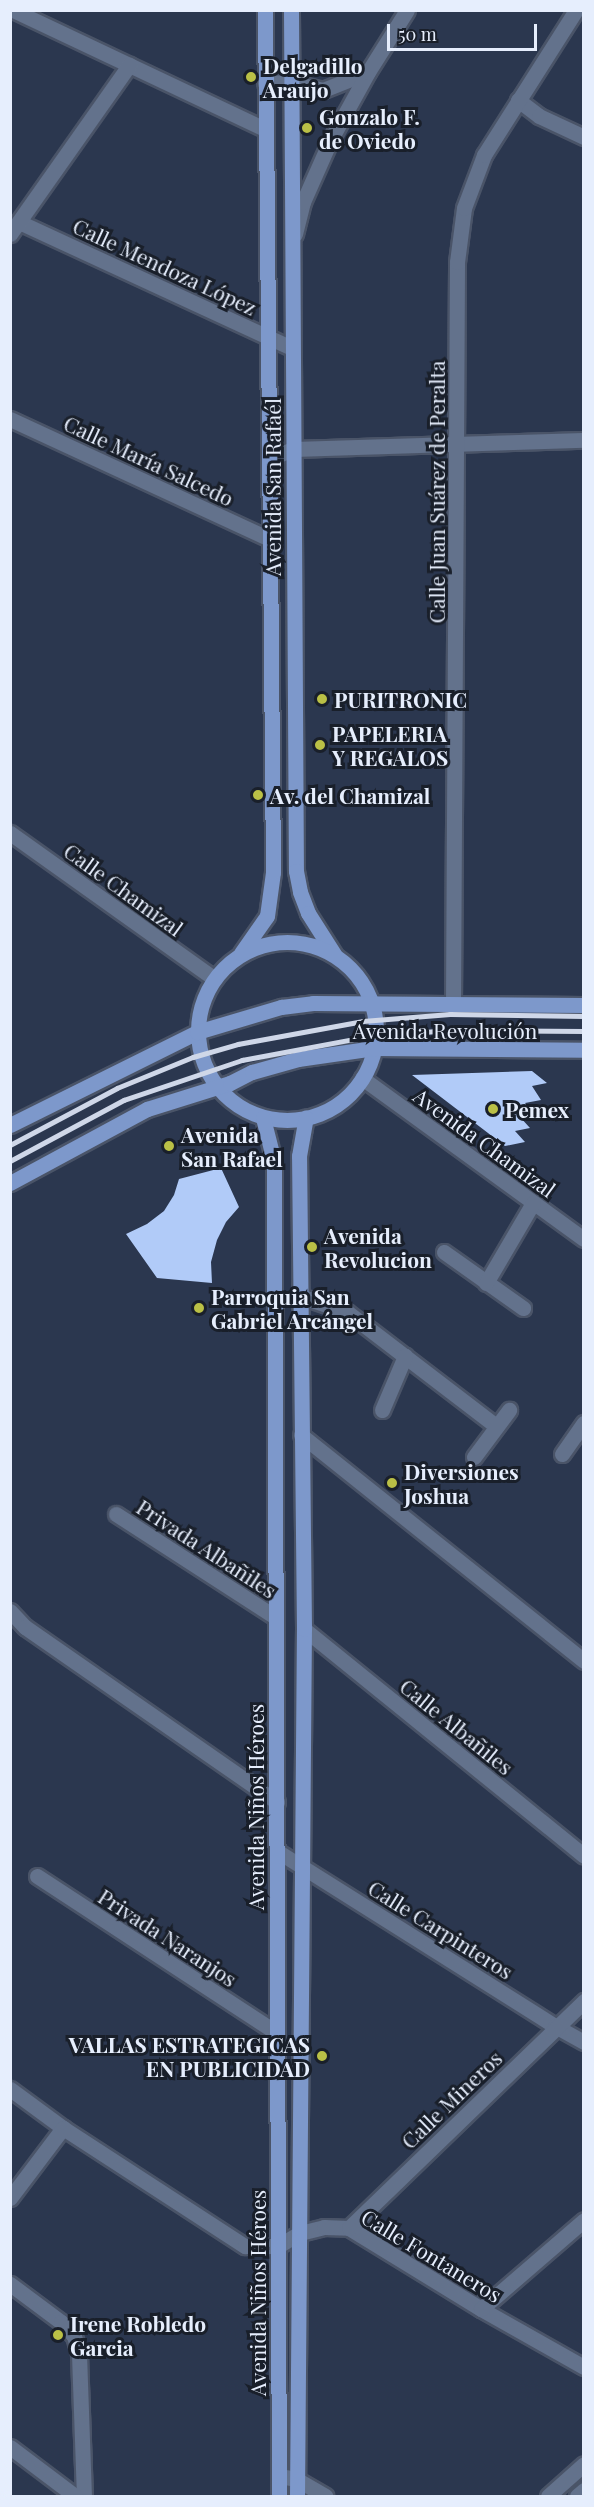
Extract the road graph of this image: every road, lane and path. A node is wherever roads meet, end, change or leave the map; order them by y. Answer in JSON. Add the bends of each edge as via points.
{"nodes":[{"id":1,"x":13,"y":10,"type":"edge"},
{"id":2,"x":265,"y":10,"type":"edge"},
{"id":3,"x":291,"y":10,"type":"edge"},
{"id":4,"x":407,"y":10,"type":"edge"},
{"id":5,"x":576,"y":10,"type":"edge"},
{"id":6,"x":129,"y":65,"type":"junction"},
{"id":7,"x":368,"y":72,"type":"junction"},
{"id":8,"x":291,"y":82,"type":"junction"},
{"id":9,"x":265,"y":83,"type":"junction"},
{"id":10,"x":518,"y":100,"type":"junction"},
{"id":11,"x":265,"y":129,"type":"junction"},
{"id":12,"x":584,"y":137,"type":"edge"},
{"id":13,"x":15,"y":228,"type":"edge"},
{"id":14,"x":291,"y":248,"type":"junction"},
{"id":15,"x":269,"y":338,"type":"junction"},
{"id":16,"x":292,"y":348,"type":"junction"},
{"id":17,"x":10,"y":419,"type":"edge"},
{"id":18,"x":584,"y":440,"type":"edge"},
{"id":19,"x":457,"y":443,"type":"junction"},
{"id":20,"x":293,"y":449,"type":"junction"},
{"id":21,"x":270,"y":459,"type":"junction"},
{"id":22,"x":270,"y":539,"type":"junction"},
{"id":23,"x":10,"y":833,"type":"edge"},
{"id":24,"x":241,"y":953,"type":"junction"},
{"id":25,"x":334,"y":954,"type":"junction"},
{"id":26,"x":213,"y":978,"type":"junction"},
{"id":27,"x":372,"y":1005,"type":"junction"},
{"id":28,"x":453,"y":1005,"type":"junction"},
{"id":29,"x":584,"y":1005,"type":"edge"},
{"id":30,"x":197,"y":1032,"type":"junction"},
{"id":31,"x":374,"y":1048,"type":"junction"},
{"id":32,"x":584,"y":1050,"type":"edge"},
{"id":33,"x":362,"y":1078,"type":"junction"},
{"id":34,"x":216,"y":1086,"type":"junction"},
{"id":35,"x":263,"y":1118,"type":"junction"},
{"id":36,"x":306,"y":1118,"type":"junction"},
{"id":37,"x":10,"y":1125,"type":"edge"},
{"id":38,"x":10,"y":1183,"type":"edge"},
{"id":39,"x":533,"y":1203,"type":"junction"},
{"id":40,"x":584,"y":1239,"type":"edge"},
{"id":41,"x":444,"y":1252,"type":"dead end"},
{"id":42,"x":486,"y":1283,"type":"junction"},
{"id":43,"x":300,"y":1296,"type":"junction"},
{"id":44,"x":524,"y":1308,"type":"dead end"},
{"id":45,"x":405,"y":1356,"type":"junction"},
{"id":46,"x":382,"y":1410,"type":"dead end"},
{"id":47,"x":509,"y":1410,"type":"dead end"},
{"id":48,"x":584,"y":1423,"type":"edge"},
{"id":49,"x":496,"y":1426,"type":"junction"},
{"id":50,"x":302,"y":1435,"type":"junction"},
{"id":51,"x":562,"y":1454,"type":"dead end"},
{"id":52,"x":474,"y":1457,"type":"dead end"},
{"id":53,"x":116,"y":1514,"type":"dead end"},
{"id":54,"x":10,"y":1611,"type":"edge"},
{"id":55,"x":275,"y":1617,"type":"junction"},
{"id":56,"x":304,"y":1629,"type":"junction"},
{"id":57,"x":584,"y":1661,"type":"edge"},
{"id":58,"x":277,"y":1803,"type":"junction"},
{"id":59,"x":277,"y":1851,"type":"junction"},
{"id":60,"x":584,"y":1856,"type":"edge"},
{"id":61,"x":302,"y":1867,"type":"junction"},
{"id":62,"x":37,"y":1876,"type":"dead end"},
{"id":63,"x":584,"y":2001,"type":"edge"},
{"id":64,"x":555,"y":2026,"type":"junction"},
{"id":65,"x":277,"y":2033,"type":"junction"},
{"id":66,"x":584,"y":2042,"type":"edge"},
{"id":67,"x":10,"y":2089,"type":"edge"},
{"id":68,"x":63,"y":2128,"type":"junction"},
{"id":69,"x":10,"y":2198,"type":"edge"},
{"id":70,"x":584,"y":2220,"type":"edge"},
{"id":71,"x":349,"y":2228,"type":"junction"},
{"id":72,"x":300,"y":2233,"type":"junction"},
{"id":73,"x":278,"y":2246,"type":"junction"},
{"id":74,"x":10,"y":2284,"type":"edge"},
{"id":75,"x":480,"y":2309,"type":"junction"},
{"id":76,"x":584,"y":2367,"type":"edge"},
{"id":77,"x":10,"y":2446,"type":"edge"},
{"id":78,"x":584,"y":2464,"type":"edge"},
{"id":79,"x":279,"y":2476,"type":"junction"},
{"id":80,"x":296,"y":2479,"type":"junction"},
{"id":81,"x":584,"y":2490,"type":"edge"},
{"id":82,"x":75,"y":2496,"type":"edge"},
{"id":83,"x":84,"y":2496,"type":"edge"},
{"id":84,"x":279,"y":2496,"type":"edge"},
{"id":85,"x":297,"y":2496,"type":"edge"},
{"id":86,"x":325,"y":2496,"type":"edge"},
{"id":87,"x":548,"y":2496,"type":"edge"},
{"id":88,"x":577,"y":2496,"type":"edge"}],
"edges":[{"from":1,"to":6,"type":"street"},
{"from":2,"to":9,"type":"main road","name":"Avenida San Rafaél"},
{"from":3,"to":8,"type":"main road","name":"Avenida San Rafaél"},
{"from":4,"to":7,"type":"street"},
{"from":5,"to":10,"type":"street","name":"Calle Juan Suárez de Peralta"},
{"from":6,"to":11,"type":"street"},
{"from":6,"to":13,"type":"street"},
{"from":7,"to":8,"type":"street","via":[[322,90]]},
{"from":7,"to":14,"type":"street","via":[[315,171]]},
{"from":8,"to":9,"type":"street"},
{"from":8,"to":14,"type":"main road","name":"Avenida San Rafaél"},
{"from":9,"to":11,"type":"main road","name":"Avenida San Rafaél"},
{"from":10,"to":12,"type":"street","via":[[539,116]]},
{"from":10,"to":19,"type":"street","name":"Calle Juan Suárez de Peralta","via":[[484,155],[464,208],[457,262]]},
{"from":11,"to":15,"type":"main road","name":"Avenida San Rafaél"},
{"from":13,"to":15,"type":"street","name":"Calle Mendoza López"},
{"from":14,"to":16,"type":"main road","name":"Avenida San Rafaél"},
{"from":15,"to":16,"type":"street","name":"Calle Mendoza López"},
{"from":15,"to":21,"type":"main road","name":"Avenida San Rafaél"},
{"from":16,"to":20,"type":"main road","name":"Avenida San Rafaél"},
{"from":17,"to":22,"type":"street","name":"Calle María Salcedo"},
{"from":18,"to":19,"type":"street"},
{"from":19,"to":20,"type":"street"},
{"from":19,"to":28,"type":"street","name":"Calle Juan Suárez de Peralta"},
{"from":20,"to":21,"type":"street"},
{"from":20,"to":25,"type":"main road","name":"Avenida San Rafaél","via":[[296,871],[308,913]]},
{"from":21,"to":22,"type":"main road","name":"Avenida San Rafaél"},
{"from":22,"to":24,"type":"main road","name":"Avenida San Rafaél","via":[[273,872],[267,916]]},
{"from":23,"to":26,"type":"street","name":"Calle Chamizal"},
{"from":24,"to":25,"type":"main road","via":[[278,941],[300,941]]},
{"from":24,"to":26,"type":"main road"},
{"from":25,"to":27,"type":"main road","via":[[361,980]]},
{"from":26,"to":30,"type":"main road","via":[[201,1005]]},
{"from":27,"to":28,"type":"main road","name":"Avenida Revolución"},
{"from":27,"to":30,"type":"main road","name":"Avenida Revolución","via":[[313,1002]]},
{"from":27,"to":31,"type":"main road","via":[[376,1020]]},
{"from":28,"to":29,"type":"main road","name":"Avenida Revolución"},
{"from":30,"to":34,"type":"main road","via":[[205,1069]]},
{"from":30,"to":37,"type":"main road","name":"Avenida Revolución"},
{"from":31,"to":32,"type":"main road","name":"Avenida Revolución"},
{"from":31,"to":33,"type":"main road"},
{"from":31,"to":34,"type":"main road","name":"Avenida Revolución","via":[[298,1059]]},
{"from":33,"to":36,"type":"main road","via":[[336,1106]]},
{"from":33,"to":39,"type":"street","name":"Avenida Chamizal"},
{"from":34,"to":35,"type":"main road","via":[[245,1110]]},
{"from":34,"to":38,"type":"main road","name":"Avenida Revolución","via":[[147,1109]]},
{"from":35,"to":36,"type":"main road"},
{"from":35,"to":55,"type":"main road","name":"Avenida Niños Héroes","via":[[274,1161]]},
{"from":36,"to":43,"type":"main road","name":"Avenida Niños Héroes","via":[[299,1156]]},
{"from":39,"to":40,"type":"street","name":"Avenida Chamizal"},
{"from":39,"to":42,"type":"street"},
{"from":41,"to":42,"type":"street"},
{"from":42,"to":44,"type":"street"},
{"from":43,"to":45,"type":"street","via":[[347,1312]]},
{"from":43,"to":50,"type":"main road","name":"Avenida Niños Héroes"},
{"from":45,"to":46,"type":"street"},
{"from":45,"to":49,"type":"street"},
{"from":47,"to":49,"type":"street"},
{"from":48,"to":51,"type":"street"},
{"from":49,"to":52,"type":"street"},
{"from":50,"to":56,"type":"main road","name":"Avenida Niños Héroes"},
{"from":50,"to":57,"type":"street"},
{"from":53,"to":55,"type":"street","name":"Privada Albañiles"},
{"from":54,"to":58,"type":"street","via":[[25,1627]]},
{"from":55,"to":58,"type":"main road","name":"Avenida Niños Héroes"},
{"from":56,"to":60,"type":"street","name":"Calle Albañiles"},
{"from":56,"to":61,"type":"main road","name":"Avenida Niños Héroes"},
{"from":58,"to":59,"type":"main road","name":"Avenida Niños Héroes"},
{"from":59,"to":61,"type":"street","name":"Calle Carpinteros"},
{"from":59,"to":65,"type":"main road","name":"Avenida Niños Héroes"},
{"from":61,"to":64,"type":"street","name":"Calle Carpinteros"},
{"from":61,"to":72,"type":"main road","name":"Avenida Niños Héroes"},
{"from":62,"to":65,"type":"street","name":"Privada Naranjos"},
{"from":63,"to":64,"type":"street","name":"Calle Mineros"},
{"from":64,"to":66,"type":"street","name":"Calle Carpinteros"},
{"from":64,"to":71,"type":"street","name":"Calle Mineros"},
{"from":65,"to":73,"type":"main road","name":"Avenida Niños Héroes"},
{"from":67,"to":68,"type":"street"},
{"from":68,"to":69,"type":"street"},
{"from":68,"to":73,"type":"street","via":[[245,2246]]},
{"from":70,"to":75,"type":"street"},
{"from":71,"to":72,"type":"street","name":"Calle Fontaneros"},
{"from":71,"to":75,"type":"street","name":"Calle Fontaneros"},
{"from":72,"to":73,"type":"street","name":"Calle Fontaneros"},
{"from":72,"to":80,"type":"main road","name":"Avenida Niños Héroes"},
{"from":73,"to":79,"type":"main road","name":"Avenida Niños Héroes"},
{"from":74,"to":83,"type":"street","via":[[74,2336],[80,2354]]},
{"from":75,"to":76,"type":"street","name":"Calle Fontaneros"},
{"from":77,"to":82,"type":"street"},
{"from":78,"to":87,"type":"street"},
{"from":79,"to":80,"type":"street"},
{"from":79,"to":84,"type":"main road","name":"Avenida Niños Héroes"},
{"from":80,"to":85,"type":"main road","name":"Avenida Niños Héroes"},
{"from":80,"to":86,"type":"street"},
{"from":81,"to":88,"type":"street"}]}
